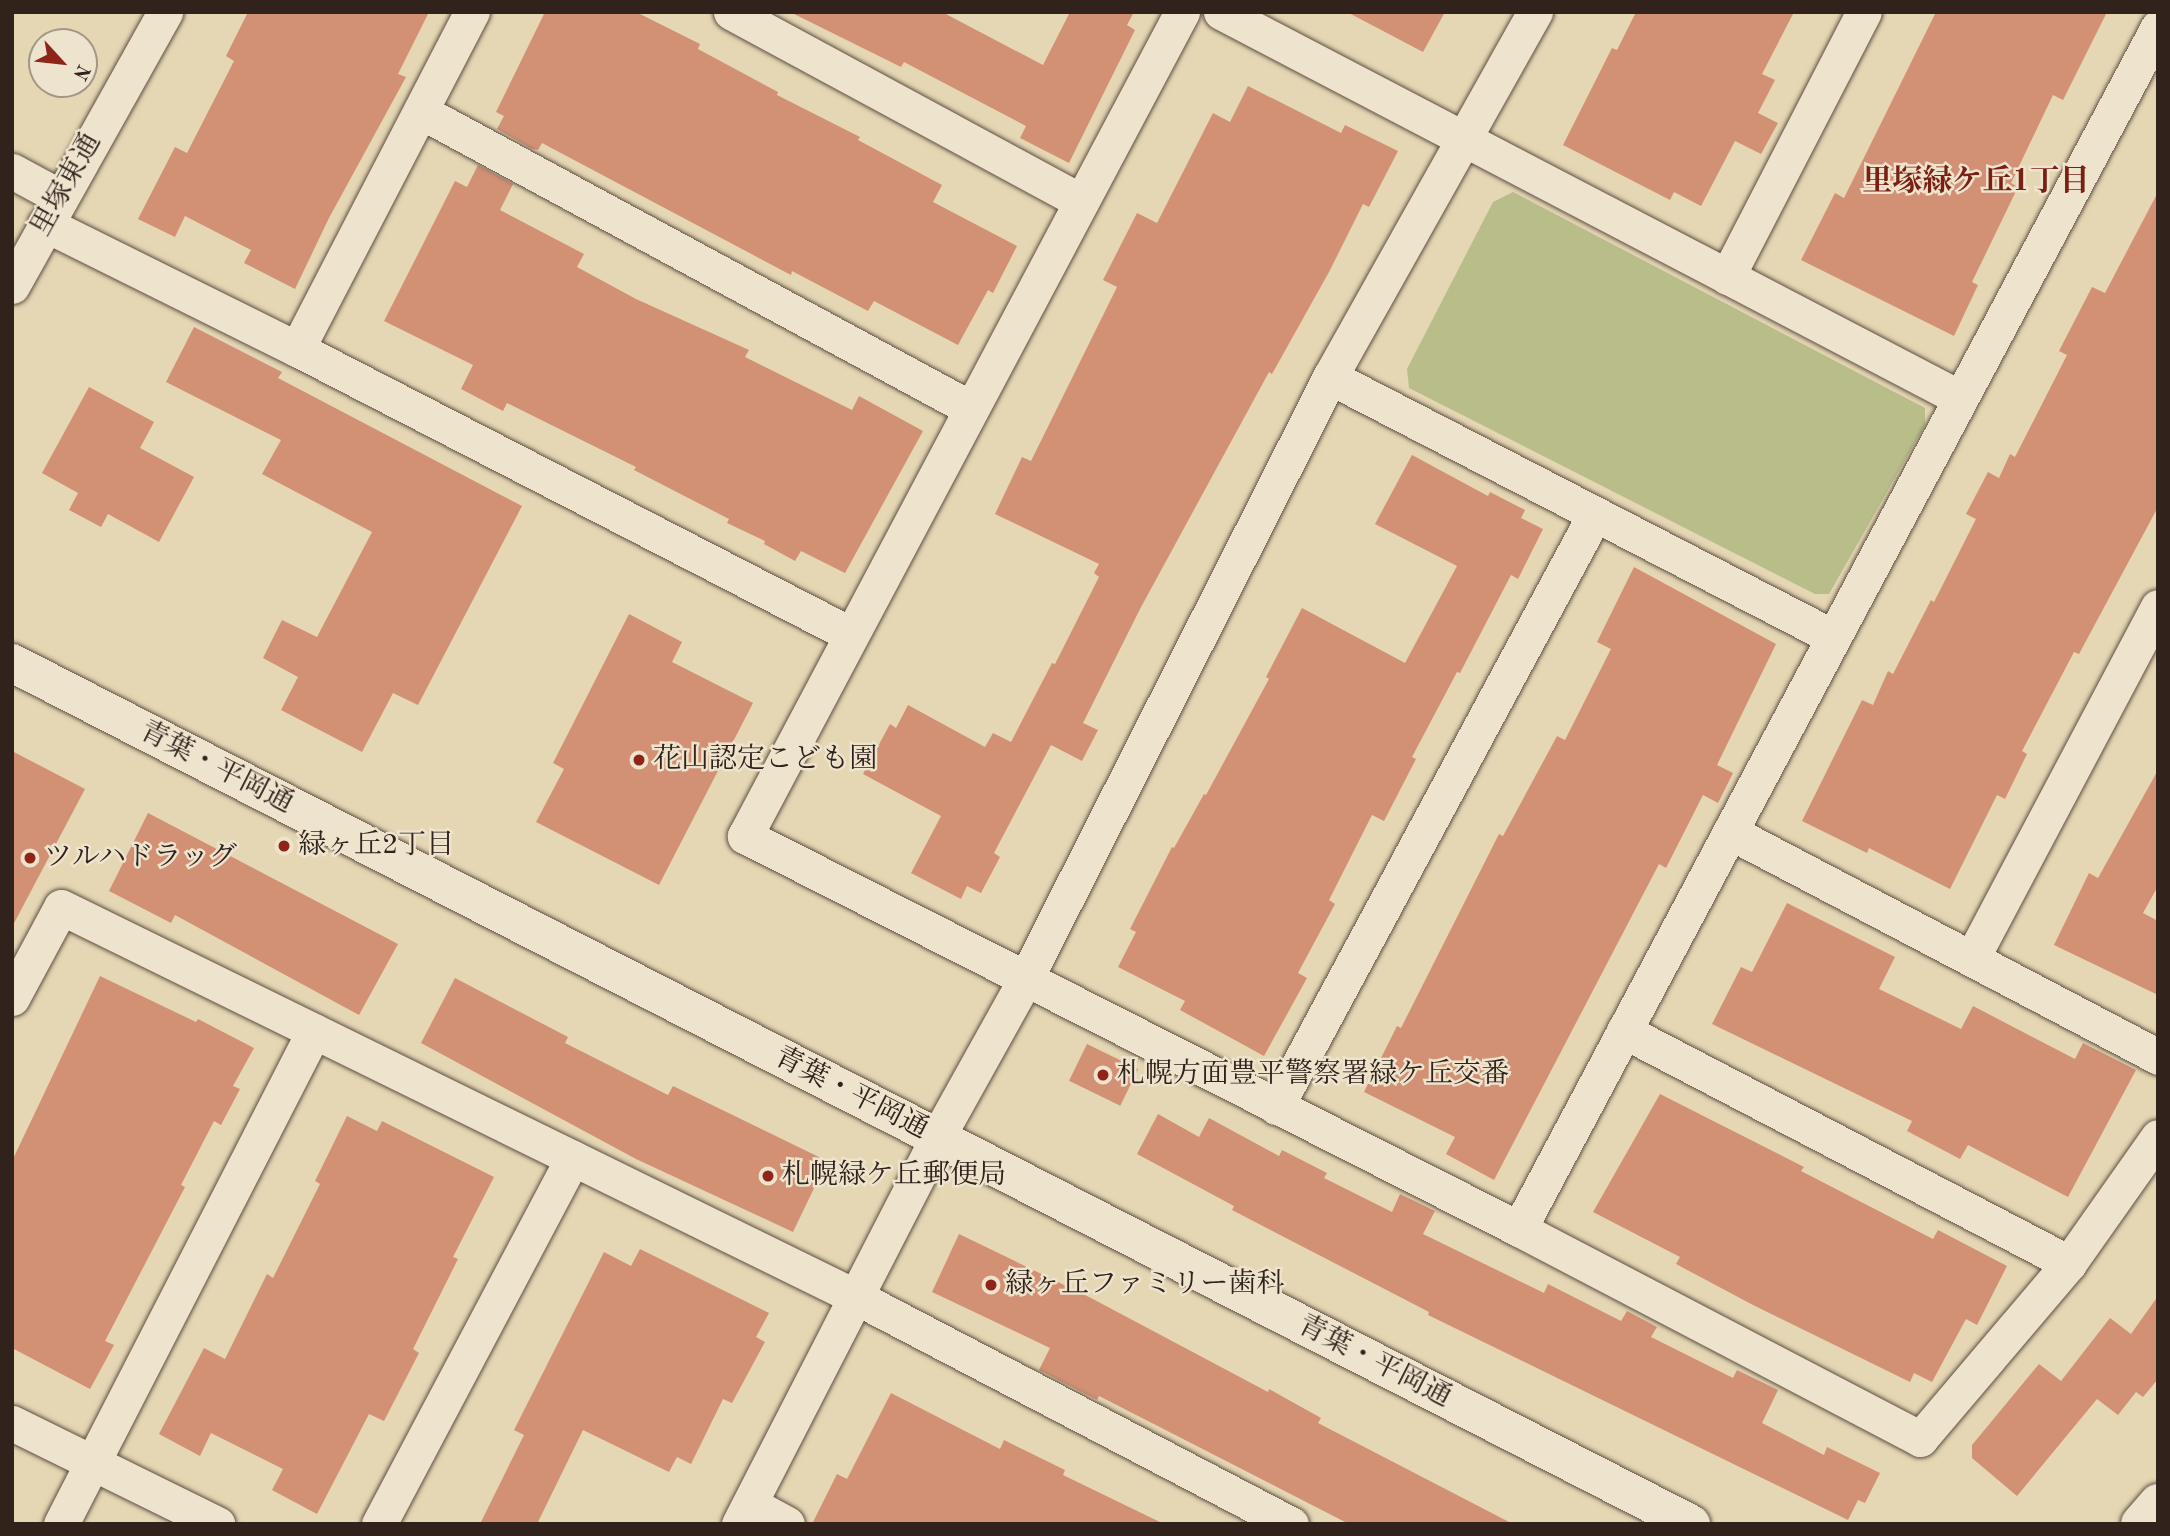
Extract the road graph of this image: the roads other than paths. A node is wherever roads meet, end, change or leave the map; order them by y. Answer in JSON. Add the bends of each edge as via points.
{"nodes":[{"id":1,"x":165,"y":12,"type":"edge"},
{"id":2,"x":472,"y":12,"type":"edge"},
{"id":3,"x":731,"y":12,"type":"edge"},
{"id":4,"x":1182,"y":12,"type":"edge"},
{"id":5,"x":1221,"y":12,"type":"edge"},
{"id":6,"x":1535,"y":12,"type":"edge"},
{"id":7,"x":1864,"y":12,"type":"edge"},
{"id":8,"x":2158,"y":27,"type":"edge"},
{"id":9,"x":2146,"y":76,"type":"edge"},
{"id":10,"x":422,"y":111,"type":"junction"},
{"id":11,"x":1465,"y":140,"type":"junction"},
{"id":12,"x":12,"y":171,"type":"edge"},
{"id":13,"x":1081,"y":201,"type":"junction"},
{"id":14,"x":52,"y":210,"type":"junction"},
{"id":15,"x":1727,"y":277,"type":"junction"},
{"id":16,"x":12,"y":286,"type":"edge"},
{"id":17,"x":297,"y":349,"type":"junction"},
{"id":18,"x":1330,"y":377,"type":"junction"},
{"id":19,"x":1960,"y":398,"type":"junction"},
{"id":20,"x":970,"y":408,"type":"junction"},
{"id":21,"x":1595,"y":514,"type":"junction"},
{"id":22,"x":2158,"y":607,"type":"edge"},
{"id":23,"x":850,"y":634,"type":"junction"},
{"id":24,"x":1833,"y":637,"type":"junction"},
{"id":25,"x":12,"y":663,"type":"edge"},
{"id":26,"x":1730,"y":832,"type":"junction"},
{"id":27,"x":1972,"y":958,"type":"junction"},
{"id":28,"x":1025,"y":980,"type":"junction"},
{"id":29,"x":12,"y":998,"type":"edge"},
{"id":30,"x":314,"y":1031,"type":"junction"},
{"id":31,"x":1624,"y":1031,"type":"junction"},
{"id":32,"x":2158,"y":1057,"type":"edge"},
{"id":33,"x":1276,"y":1107,"type":"junction"},
{"id":34,"x":2158,"y":1137,"type":"edge"},
{"id":35,"x":937,"y":1138,"type":"junction"},
{"id":36,"x":573,"y":1158,"type":"junction"},
{"id":37,"x":1519,"y":1229,"type":"junction"},
{"id":38,"x":2069,"y":1263,"type":"junction"},
{"id":39,"x":856,"y":1297,"type":"junction"},
{"id":40,"x":12,"y":1423,"type":"edge"},
{"id":41,"x":93,"y":1461,"type":"junction"},
{"id":42,"x":2158,"y":1503,"type":"edge"},
{"id":43,"x":744,"y":1514,"type":"edge"},
{"id":44,"x":61,"y":1524,"type":"edge"},
{"id":45,"x":217,"y":1524,"type":"edge"},
{"id":46,"x":379,"y":1524,"type":"edge"},
{"id":47,"x":787,"y":1524,"type":"edge"},
{"id":48,"x":1292,"y":1524,"type":"edge"},
{"id":49,"x":1690,"y":1524,"type":"edge"},
{"id":50,"x":2140,"y":1524,"type":"edge"}],
"edges":[{"from":1,"to":14,"type":"street","name":"里塚東通"},
{"from":2,"to":10,"type":"street"},
{"from":3,"to":13,"type":"street"},
{"from":4,"to":13,"type":"street"},
{"from":5,"to":11,"type":"street"},
{"from":6,"to":11,"type":"street"},
{"from":7,"to":15,"type":"street"},
{"from":8,"to":9,"type":"street"},
{"from":9,"to":19,"type":"street"},
{"from":10,"to":17,"type":"street"},
{"from":10,"to":20,"type":"street"},
{"from":11,"to":15,"type":"street"},
{"from":11,"to":18,"type":"street"},
{"from":12,"to":14,"type":"street"},
{"from":13,"to":20,"type":"street"},
{"from":14,"to":16,"type":"street","name":"里塚東通"},
{"from":14,"to":17,"type":"street"},
{"from":15,"to":19,"type":"street"},
{"from":17,"to":23,"type":"street"},
{"from":18,"to":21,"type":"street"},
{"from":18,"to":28,"type":"street"},
{"from":19,"to":24,"type":"street"},
{"from":20,"to":23,"type":"street"},
{"from":21,"to":24,"type":"street"},
{"from":21,"to":33,"type":"street"},
{"from":22,"to":27,"type":"street"},
{"from":23,"to":28,"type":"street","via":[[745,836]]},
{"from":24,"to":26,"type":"street"},
{"from":25,"to":35,"type":"street","name":"青葉・平岡通"},
{"from":26,"to":27,"type":"street"},
{"from":26,"to":31,"type":"street"},
{"from":27,"to":32,"type":"street"},
{"from":28,"to":33,"type":"street"},
{"from":28,"to":35,"type":"street"},
{"from":29,"to":30,"type":"street","via":[[61,907]]},
{"from":30,"to":36,"type":"street"},
{"from":30,"to":41,"type":"street"},
{"from":31,"to":37,"type":"street"},
{"from":31,"to":38,"type":"street"},
{"from":33,"to":37,"type":"street"},
{"from":34,"to":38,"type":"street"},
{"from":35,"to":39,"type":"street"},
{"from":35,"to":49,"type":"street","name":"青葉・平岡通"},
{"from":36,"to":39,"type":"street"},
{"from":36,"to":46,"type":"street"},
{"from":37,"to":38,"type":"street","via":[[1920,1438]]},
{"from":39,"to":43,"type":"street"},
{"from":39,"to":48,"type":"street"},
{"from":40,"to":41,"type":"street"},
{"from":41,"to":44,"type":"street"},
{"from":41,"to":45,"type":"street"},
{"from":42,"to":50,"type":"street"},
{"from":43,"to":47,"type":"street"}]}
